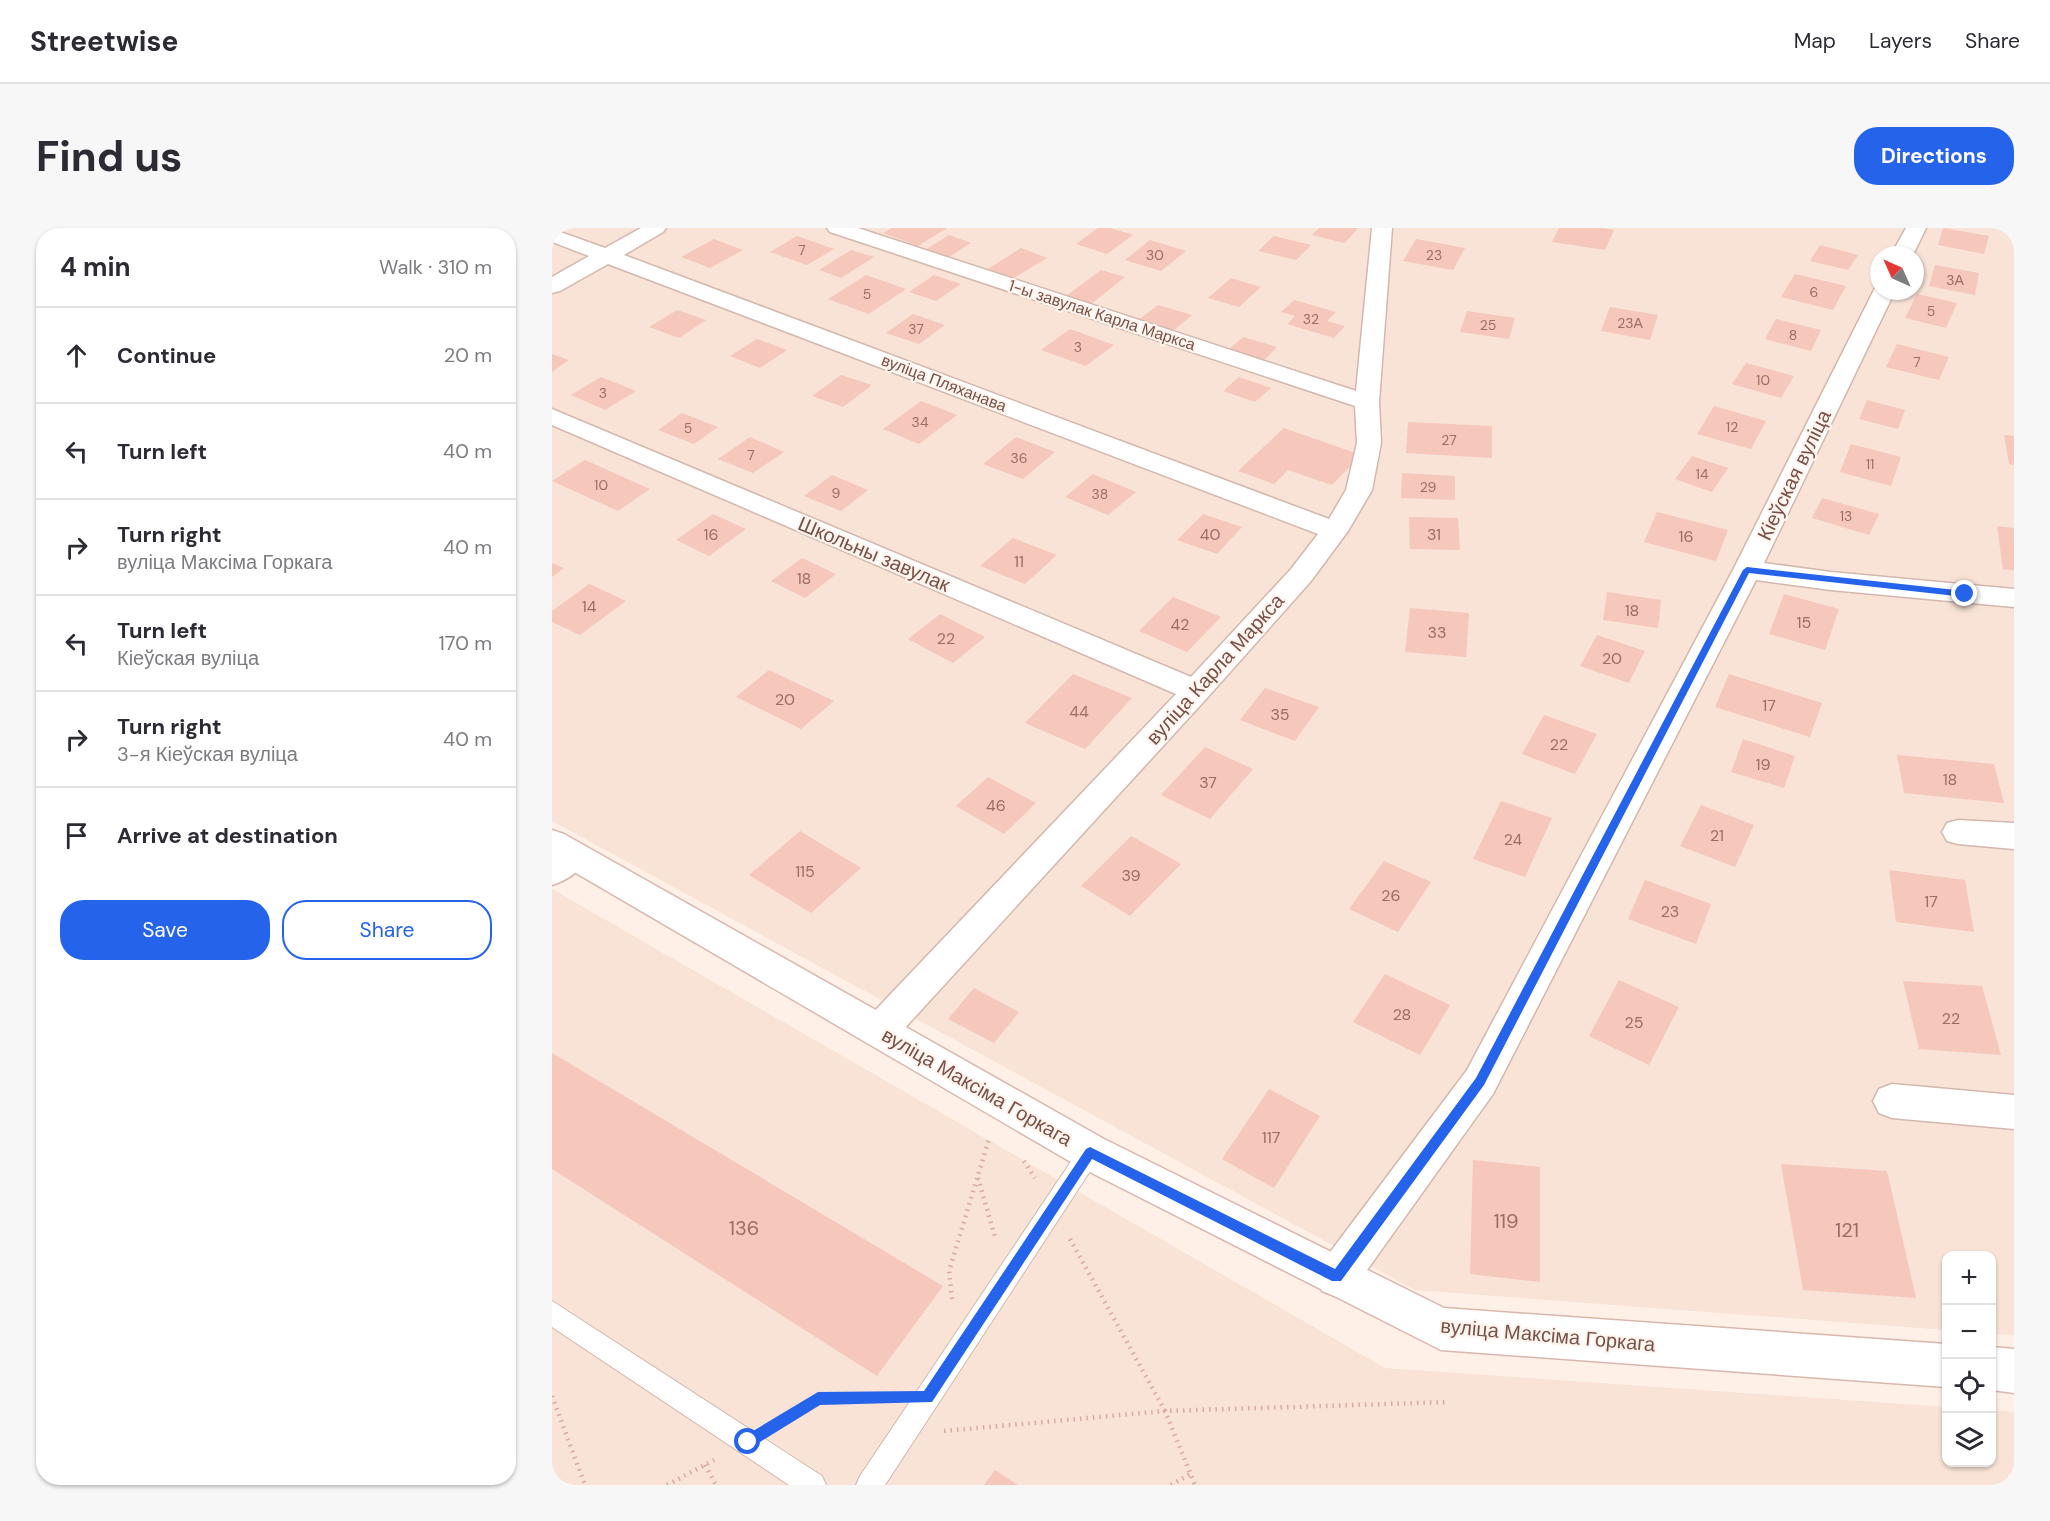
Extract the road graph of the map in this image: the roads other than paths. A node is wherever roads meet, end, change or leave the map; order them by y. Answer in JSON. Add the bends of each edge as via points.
{"nodes":[{"id":1,"x":656,"y":228,"type":"edge"},
{"id":2,"x":837,"y":228,"type":"edge"},
{"id":3,"x":1382,"y":228,"type":"edge"},
{"id":4,"x":1916,"y":228,"type":"edge"},
{"id":5,"x":552,"y":235,"type":"edge"},
{"id":6,"x":1907,"y":246,"type":"edge"},
{"id":7,"x":607,"y":256,"type":"junction"},
{"id":8,"x":552,"y":286,"type":"edge"},
{"id":9,"x":1880,"y":300,"type":"edge"},
{"id":10,"x":1367,"y":402,"type":"junction"},
{"id":11,"x":552,"y":416,"type":"edge"},
{"id":12,"x":1335,"y":531,"type":"junction"},
{"id":13,"x":1747,"y":570,"type":"junction"},
{"id":14,"x":2014,"y":598,"type":"edge"},
{"id":15,"x":1196,"y":691,"type":"junction"},
{"id":16,"x":1958,"y":832,"type":"dead end"},
{"id":17,"x":2014,"y":836,"type":"edge"},
{"id":18,"x":559,"y":857,"type":"edge"},
{"id":19,"x":879,"y":1031,"type":"junction"},
{"id":20,"x":1892,"y":1101,"type":"dead end"},
{"id":21,"x":2014,"y":1112,"type":"edge"},
{"id":22,"x":1090,"y":1152,"type":"junction"},
{"id":23,"x":1336,"y":1277,"type":"junction"},
{"id":24,"x":552,"y":1313,"type":"edge"},
{"id":25,"x":1942,"y":1366,"type":"edge"},
{"id":26,"x":1996,"y":1369,"type":"edge"},
{"id":27,"x":2014,"y":1371,"type":"edge"},
{"id":28,"x":813,"y":1485,"type":"edge"},
{"id":29,"x":869,"y":1485,"type":"edge"}],
"edges":[{"from":1,"to":7,"type":"street"},
{"from":2,"to":10,"type":"street","name":"1-ы завулак Карла Маркса"},
{"from":3,"to":10,"type":"street","name":"вуліца Карла Маркса"},
{"from":4,"to":6,"type":"street"},
{"from":5,"to":7,"type":"street","name":"вуліца Пляханава"},
{"from":7,"to":8,"type":"street"},
{"from":7,"to":12,"type":"street","name":"вуліца Пляханава"},
{"from":9,"to":13,"type":"street","name":"Кіеўская вуліца"},
{"from":10,"to":12,"type":"street","name":"вуліца Карла Маркса","via":[[1369,443],[1359,490]]},
{"from":11,"to":15,"type":"street","name":"Школьны завулак"},
{"from":12,"to":15,"type":"street","name":"вуліца Карла Маркса","via":[[1301,575]]},
{"from":13,"to":14,"type":"street"},
{"from":13,"to":23,"type":"street","name":"Кіеўская вуліца","via":[[1480,1082]]},
{"from":15,"to":19,"type":"street","name":"вуліца Карла Маркса"},
{"from":16,"to":17,"type":"street"},
{"from":18,"to":19,"type":"street","name":"вуліца Максіма Горкага"},
{"from":19,"to":22,"type":"street","name":"вуліца Максіма Горкага"},
{"from":20,"to":21,"type":"street"},
{"from":22,"to":23,"type":"street","name":"вуліца Максіма Горкага"},
{"from":22,"to":29,"type":"lane"},
{"from":23,"to":25,"type":"street","name":"вуліца Максіма Горкага","via":[[1441,1329]]},
{"from":24,"to":28,"type":"lane"},
{"from":26,"to":27,"type":"street"}]}
